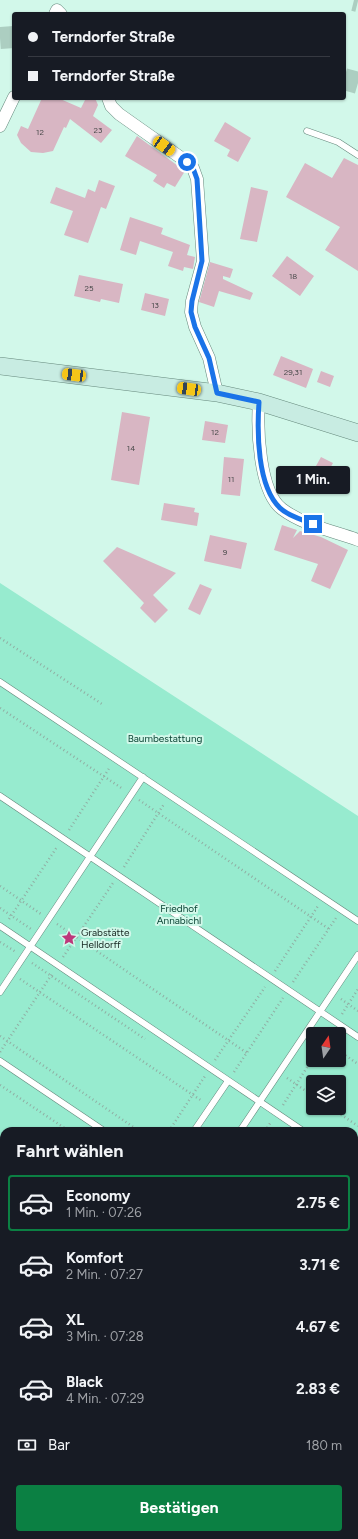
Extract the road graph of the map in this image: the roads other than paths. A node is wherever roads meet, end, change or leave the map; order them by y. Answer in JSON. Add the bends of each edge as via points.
{"nodes":[{"id":1,"x":13,"y":100,"type":"edge"},
{"id":2,"x":109,"y":100,"type":"edge"},
{"id":3,"x":0,"y":126,"type":"edge"},
{"id":4,"x":307,"y":131,"type":"dead end"},
{"id":5,"x":358,"y":155,"type":"edge"},
{"id":6,"x":0,"y":366,"type":"edge"},
{"id":7,"x":217,"y":393,"type":"junction"},
{"id":8,"x":259,"y":402,"type":"junction"},
{"id":9,"x":358,"y":433,"type":"edge"},
{"id":10,"x":358,"y":540,"type":"edge"},
{"id":11,"x":0,"y":682,"type":"edge"},
{"id":12,"x":143,"y":777,"type":"junction"},
{"id":13,"x":0,"y":796,"type":"edge"},
{"id":14,"x":90,"y":856,"type":"junction"},
{"id":15,"x":358,"y":921,"type":"edge"},
{"id":16,"x":0,"y":926,"type":"edge"},
{"id":17,"x":30,"y":946,"type":"junction"},
{"id":18,"x":358,"y":955,"type":"edge"},
{"id":19,"x":0,"y":992,"type":"edge"},
{"id":20,"x":320,"y":1012,"type":"junction"},
{"id":21,"x":358,"y":1037,"type":"edge"},
{"id":22,"x":0,"y":1061,"type":"edge"},
{"id":23,"x":228,"y":1081,"type":"junction"},
{"id":24,"x":259,"y":1101,"type":"junction"},
{"id":25,"x":98,"y":1127,"type":"edge"},
{"id":26,"x":197,"y":1127,"type":"edge"},
{"id":27,"x":243,"y":1127,"type":"edge"},
{"id":28,"x":297,"y":1127,"type":"edge"}],
"edges":[{"from":1,"to":3,"type":"street"},
{"from":2,"to":7,"type":"street","via":[[119,114],[193,168],[197,179],[202,261],[191,312],[209,358]]},
{"from":4,"to":5,"type":"lane","via":[[338,142]]},
{"from":6,"to":7,"type":"main road"},
{"from":7,"to":8,"type":"main road"},
{"from":8,"to":9,"type":"main road"},
{"from":8,"to":10,"type":"street","via":[[264,479],[280,508],[298,519]]},
{"from":11,"to":12,"type":"lane"},
{"from":12,"to":14,"type":"lane"},
{"from":12,"to":15,"type":"lane"},
{"from":13,"to":14,"type":"lane"},
{"from":14,"to":17,"type":"lane"},
{"from":14,"to":20,"type":"lane"},
{"from":16,"to":17,"type":"lane"},
{"from":17,"to":19,"type":"lane"},
{"from":17,"to":23,"type":"lane"},
{"from":18,"to":20,"type":"lane"},
{"from":20,"to":21,"type":"lane"},
{"from":20,"to":24,"type":"lane"},
{"from":22,"to":25,"type":"lane"},
{"from":23,"to":24,"type":"lane"},
{"from":23,"to":26,"type":"lane"},
{"from":24,"to":27,"type":"lane"},
{"from":24,"to":28,"type":"lane"}]}
